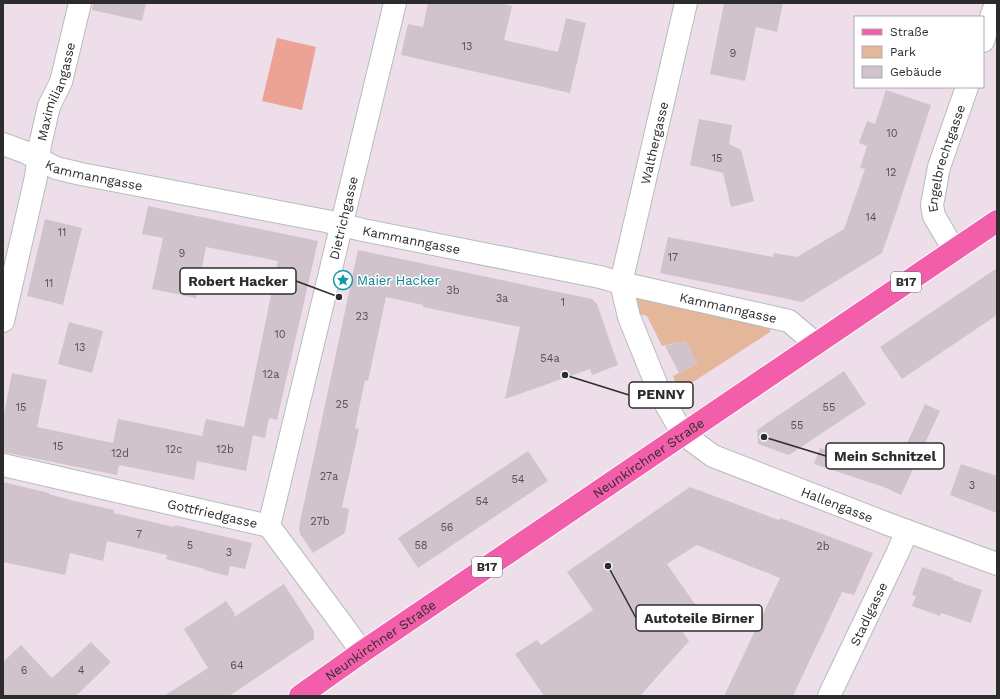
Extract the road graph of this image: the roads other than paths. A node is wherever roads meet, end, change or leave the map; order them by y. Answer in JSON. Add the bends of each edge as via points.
{"nodes":[{"id":1,"x":80,"y":3,"type":"edge"},
{"id":2,"x":395,"y":3,"type":"edge"},
{"id":3,"x":686,"y":3,"type":"edge"},
{"id":4,"x":996,"y":3,"type":"edge"},
{"id":5,"x":984,"y":38,"type":"edge"},
{"id":6,"x":967,"y":88,"type":"edge"},
{"id":7,"x":3,"y":144,"type":"edge"},
{"id":8,"x":38,"y":158,"type":"junction"},
{"id":9,"x":997,"y":221,"type":"edge"},
{"id":10,"x":341,"y":224,"type":"junction"},
{"id":11,"x":954,"y":250,"type":"junction"},
{"id":12,"x":621,"y":284,"type":"junction"},
{"id":13,"x":3,"y":321,"type":"edge"},
{"id":14,"x":816,"y":344,"type":"junction"},
{"id":15,"x":683,"y":434,"type":"junction"},
{"id":16,"x":3,"y":465,"type":"edge"},
{"id":17,"x":269,"y":526,"type":"junction"},
{"id":18,"x":907,"y":531,"type":"junction"},
{"id":19,"x":997,"y":564,"type":"edge"},
{"id":20,"x":362,"y":652,"type":"junction"},
{"id":21,"x":300,"y":696,"type":"edge"},
{"id":22,"x":829,"y":696,"type":"edge"}],
"edges":[{"from":1,"to":8,"type":"street","name":"Maximiliangasse","via":[[61,82],[49,106]]},
{"from":2,"to":10,"type":"street","name":"Dietrichgasse"},
{"from":3,"to":12,"type":"street","name":"Walthergasse"},
{"from":4,"to":5,"type":"street"},
{"from":6,"to":11,"type":"street","name":"Engelbrechtgasse","via":[[939,167],[932,205],[934,216]]},
{"from":7,"to":8,"type":"street","name":"Kammanngasse"},
{"from":8,"to":10,"type":"street","name":"Kammanngasse","via":[[56,168],[81,174]]},
{"from":8,"to":13,"type":"street","name":"Maximiliangasse","via":[[36,177]]},
{"from":9,"to":11,"type":"main road","name":"Neunkirchner Straße","number":"B17"},
{"from":10,"to":12,"type":"street","name":"Kammanngasse","via":[[600,277]]},
{"from":10,"to":17,"type":"street","name":"Dietrichgasse"},
{"from":11,"to":14,"type":"main road","name":"Neunkirchner Straße","number":"B17"},
{"from":12,"to":14,"type":"street","name":"Kammanngasse","via":[[789,321]]},
{"from":12,"to":15,"type":"street","via":[[629,316],[650,370],[666,406]]},
{"from":14,"to":15,"type":"main road","name":"Neunkirchner Straße","number":"B17"},
{"from":15,"to":18,"type":"street","name":"Hallengasse","via":[[713,456]]},
{"from":15,"to":20,"type":"main road","name":"Neunkirchner Straße","number":"B17"},
{"from":16,"to":17,"type":"street","name":"Gottfriedgasse"},
{"from":17,"to":20,"type":"street","name":"Gottfriedgasse"},
{"from":18,"to":19,"type":"street","name":"Hallengasse"},
{"from":18,"to":22,"type":"street","name":"Stadlgasse"},
{"from":20,"to":21,"type":"main road","name":"Neunkirchner Straße","number":"B17"}]}
